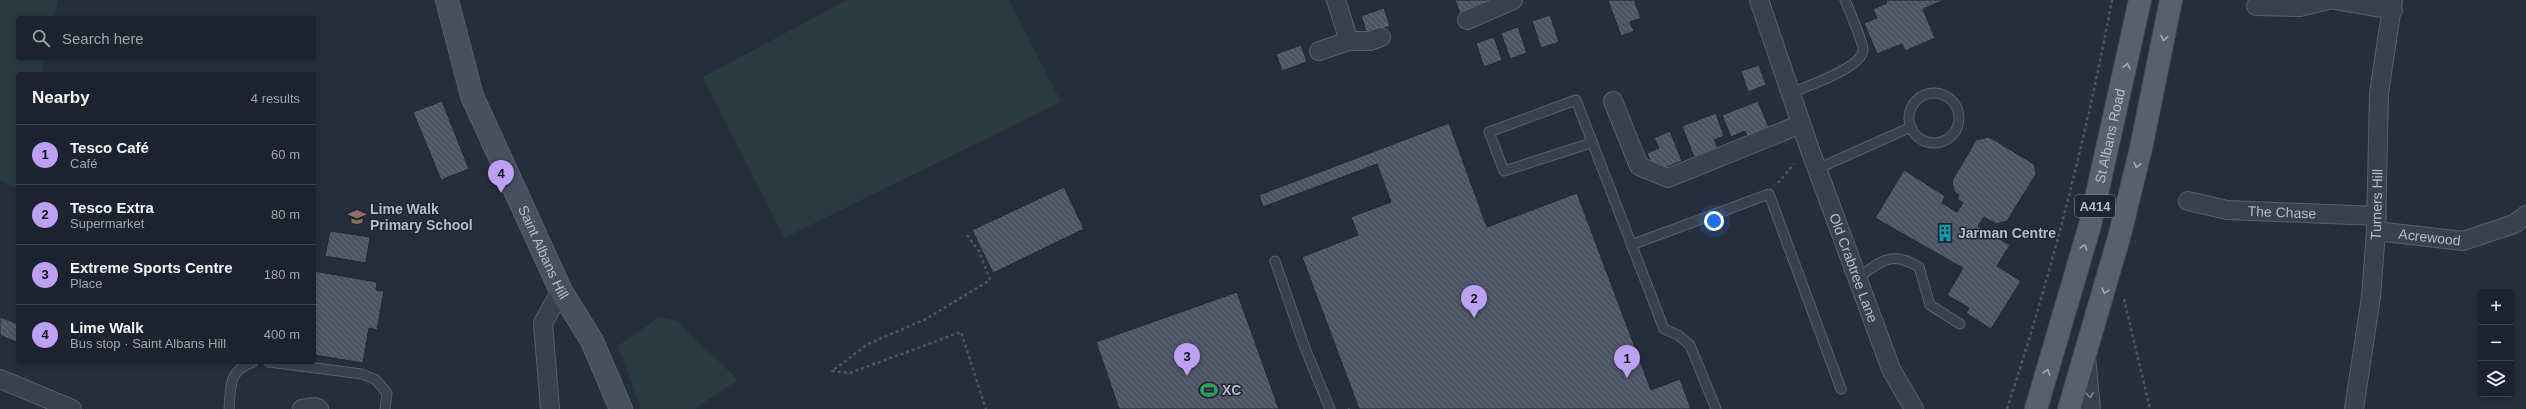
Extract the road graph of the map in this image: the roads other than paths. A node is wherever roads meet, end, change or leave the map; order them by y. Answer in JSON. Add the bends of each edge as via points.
{"nodes":[{"id":1,"x":447,"y":0,"type":"edge"},
{"id":2,"x":1336,"y":0,"type":"edge"},
{"id":3,"x":1513,"y":0,"type":"edge"},
{"id":4,"x":1759,"y":0,"type":"edge"},
{"id":5,"x":1845,"y":0,"type":"edge"},
{"id":6,"x":2140,"y":0,"type":"edge"},
{"id":7,"x":2171,"y":0,"type":"edge"},
{"id":8,"x":2328,"y":0,"type":"edge"},
{"id":9,"x":2334,"y":0,"type":"edge"},
{"id":10,"x":2393,"y":5,"type":"edge"},
{"id":11,"x":2256,"y":6,"type":"dead end"},
{"id":12,"x":1467,"y":20,"type":"dead end"},
{"id":13,"x":1381,"y":37,"type":"dead end"},
{"id":14,"x":1349,"y":41,"type":"junction"},
{"id":15,"x":1319,"y":51,"type":"dead end"},
{"id":16,"x":1791,"y":93,"type":"junction"},
{"id":17,"x":1613,"y":101,"type":"dead end"},
{"id":18,"x":1801,"y":124,"type":"junction"},
{"id":19,"x":1911,"y":127,"type":"junction"},
{"id":20,"x":1591,"y":143,"type":"junction"},
{"id":21,"x":1817,"y":169,"type":"junction"},
{"id":22,"x":2188,"y":201,"type":"dead end"},
{"id":23,"x":2526,"y":215,"type":"edge"},
{"id":24,"x":2376,"y":224,"type":"junction"},
{"id":25,"x":1631,"y":245,"type":"junction"},
{"id":26,"x":1275,"y":261,"type":"dead end"},
{"id":27,"x":1857,"y":278,"type":"junction"},
{"id":28,"x":561,"y":290,"type":"junction"},
{"id":29,"x":1960,"y":324,"type":"dead end"},
{"id":30,"x":2086,"y":353,"type":"junction"},
{"id":31,"x":247,"y":364,"type":"edge"},
{"id":32,"x":284,"y":364,"type":"edge"},
{"id":33,"x":0,"y":379,"type":"edge"},
{"id":34,"x":1840,"y":389,"type":"dead end"},
{"id":35,"x":72,"y":409,"type":"edge"},
{"id":36,"x":229,"y":409,"type":"edge"},
{"id":37,"x":302,"y":409,"type":"edge"},
{"id":38,"x":319,"y":409,"type":"edge"},
{"id":39,"x":385,"y":409,"type":"edge"},
{"id":40,"x":550,"y":409,"type":"edge"},
{"id":41,"x":621,"y":409,"type":"edge"},
{"id":42,"x":1330,"y":409,"type":"edge"},
{"id":43,"x":1716,"y":409,"type":"edge"},
{"id":44,"x":1914,"y":409,"type":"edge"},
{"id":45,"x":2036,"y":409,"type":"edge"},
{"id":46,"x":2069,"y":409,"type":"edge"},
{"id":47,"x":2091,"y":409,"type":"edge"},
{"id":48,"x":2354,"y":409,"type":"edge"}],
"edges":[{"from":1,"to":28,"type":"street","name":"Saint Albans Hill","via":[[472,96]]},
{"from":2,"to":14,"type":"street"},
{"from":3,"to":12,"type":"street"},
{"from":4,"to":16,"type":"street","name":"Old Crabtree Lane"},
{"from":5,"to":16,"type":"lane","via":[[1863,49],[1859,60],[1843,70]]},
{"from":45,"to":6,"type":"main road","name":"St Albans Road","number":"A414","one_way":true,"via":[[2090,225]]},
{"from":7,"to":30,"type":"main road","number":"A414","one_way":true,"via":[[2136,170]]},
{"from":8,"to":11,"type":"street","via":[[2300,7]]},
{"from":9,"to":10,"type":"street"},
{"from":10,"to":24,"type":"street","name":"Turners Hill","via":[[2379,93]]},
{"from":13,"to":14,"type":"street","via":[[1370,41]]},
{"from":14,"to":15,"type":"street"},
{"from":16,"to":18,"type":"street","name":"Old Crabtree Lane"},
{"from":17,"to":18,"type":"street","via":[[1639,166],[1668,178]]},
{"from":18,"to":21,"type":"street","name":"Old Crabtree Lane"},
{"from":19,"to":19,"type":"lane","via":[[1910,111],[1919,98],[1926,95],[1933,93],[1948,97],[1958,109],[1958,126],[1953,134],[1943,141],[1922,140]]},
{"from":19,"to":21,"type":"lane"},
{"from":20,"to":20,"type":"lane","via":[[1576,100],[1489,132],[1504,171]]},
{"from":20,"to":25,"type":"lane"},
{"from":21,"to":27,"type":"street","name":"Old Crabtree Lane"},
{"from":22,"to":24,"type":"street","name":"The Chase","via":[[2227,210]]},
{"from":23,"to":24,"type":"street","name":"Acrewood","via":[[2514,224],[2463,241]]},
{"from":24,"to":48,"type":"street","name":"Turners Hill","via":[[2371,297]]},
{"from":25,"to":34,"type":"lane","via":[[1769,194]]},
{"from":25,"to":43,"type":"lane","via":[[1664,329],[1690,344]]},
{"from":26,"to":42,"type":"lane","via":[[1305,348]]},
{"from":27,"to":29,"type":"lane","via":[[1891,257],[1904,258],[1919,267],[1930,305]]},
{"from":27,"to":44,"type":"street","name":"Old Crabtree Lane","via":[[1891,370]]},
{"from":28,"to":40,"type":"street","via":[[543,323]]},
{"from":28,"to":41,"type":"street","name":"Saint Albans Hill","via":[[592,341]]},
{"from":30,"to":46,"type":"main road","number":"A414"},
{"from":30,"to":47,"type":"street","one_way":true},
{"from":31,"to":36,"type":"lane","via":[[241,366],[231,381]]},
{"from":32,"to":39,"type":"lane","via":[[362,374],[376,380],[387,393]]},
{"from":33,"to":35,"type":"street"},
{"from":37,"to":38,"type":"street"}]}
